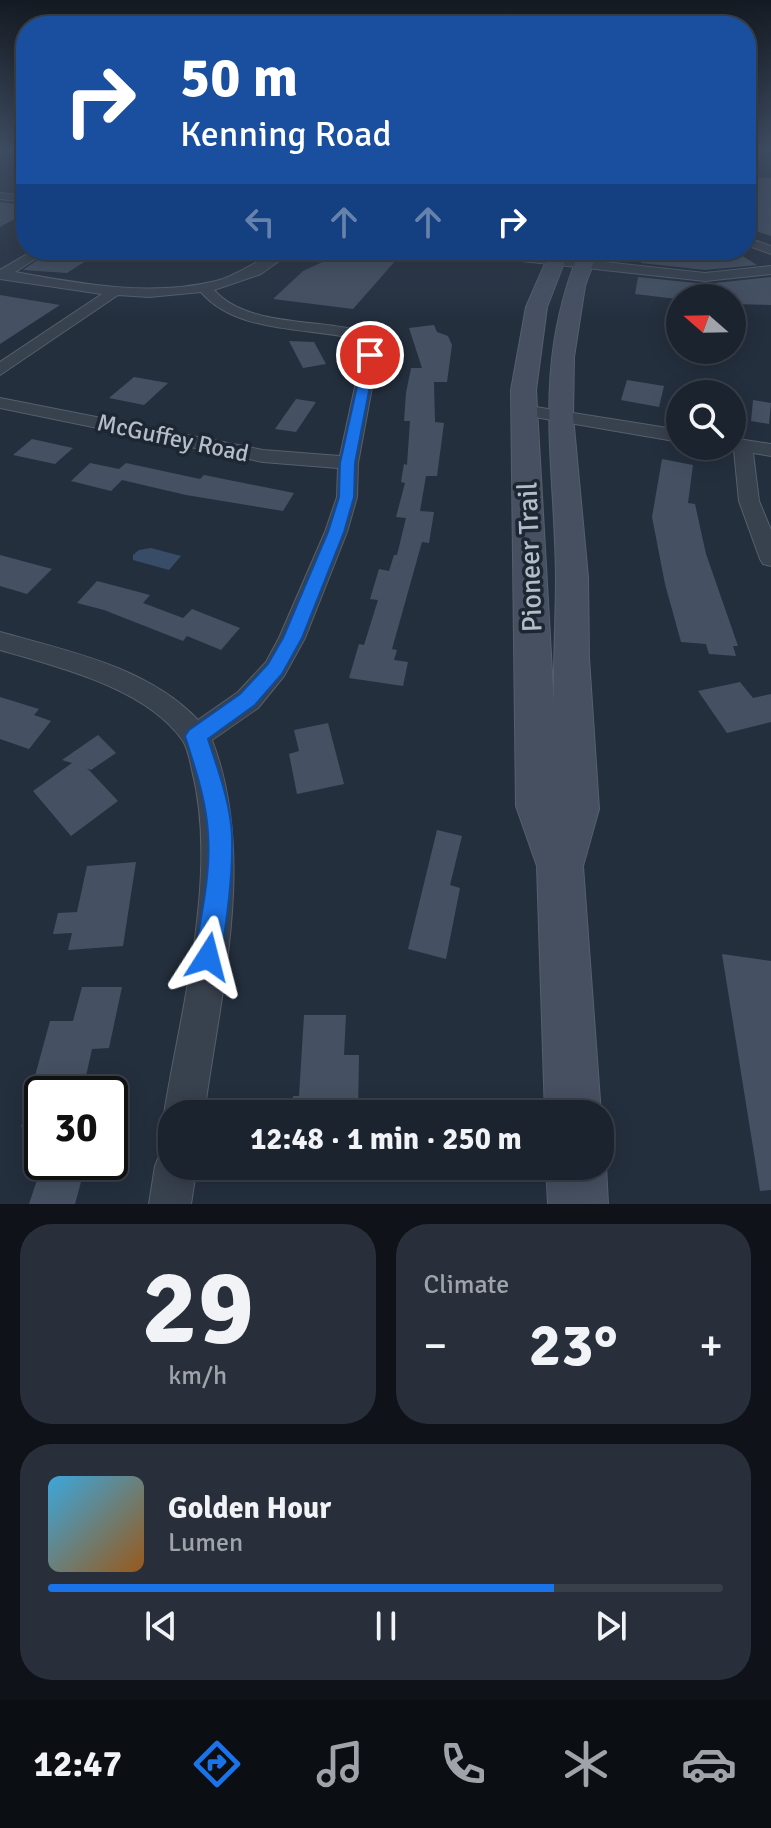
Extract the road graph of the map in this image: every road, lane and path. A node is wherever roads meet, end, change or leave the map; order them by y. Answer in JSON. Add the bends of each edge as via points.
{"nodes":[{"id":1,"x":25,"y":260,"type":"edge"},
{"id":2,"x":273,"y":260,"type":"edge"},
{"id":3,"x":556,"y":260,"type":"edge"},
{"id":4,"x":584,"y":260,"type":"edge"},
{"id":5,"x":603,"y":260,"type":"edge"},
{"id":6,"x":771,"y":270,"type":"edge"},
{"id":7,"x":0,"y":274,"type":"edge"},
{"id":8,"x":205,"y":288,"type":"junction"},
{"id":9,"x":114,"y":292,"type":"junction"},
{"id":10,"x":0,"y":370,"type":"edge"},
{"id":11,"x":0,"y":403,"type":"edge"},
{"id":12,"x":542,"y":413,"type":"junction"},
{"id":13,"x":666,"y":434,"type":"edge"},
{"id":14,"x":746,"y":446,"type":"edge"},
{"id":15,"x":771,"y":450,"type":"edge"},
{"id":16,"x":741,"y":460,"type":"edge"},
{"id":17,"x":348,"y":463,"type":"junction"},
{"id":18,"x":771,"y":559,"type":"edge"},
{"id":19,"x":0,"y":641,"type":"edge"},
{"id":20,"x":196,"y":736,"type":"junction"},
{"id":21,"x":186,"y":1100,"type":"edge"},
{"id":22,"x":572,"y":1100,"type":"edge"},
{"id":23,"x":174,"y":1180,"type":"edge"},
{"id":24,"x":577,"y":1180,"type":"edge"},
{"id":25,"x":170,"y":1204,"type":"edge"},
{"id":26,"x":578,"y":1204,"type":"edge"}],
"edges":[{"from":1,"to":7,"type":"street"},
{"from":2,"to":8,"type":"street","via":[[250,275]]},
{"from":3,"to":12,"type":"main road","name":"Pioneer Trail","via":[[533,325],[523,390]]},
{"from":4,"to":12,"type":"main road","name":"Pioneer Trail"},
{"from":5,"to":6,"type":"street","via":[[705,277]]},
{"from":7,"to":9,"type":"street"},
{"from":8,"to":9,"type":"street"},
{"from":8,"to":17,"type":"street","via":[[218,301],[246,314],[336,329],[362,339],[370,355]]},
{"from":9,"to":10,"type":"street"},
{"from":11,"to":17,"type":"street","name":"McGuffey Road","via":[[263,456]]},
{"from":12,"to":13,"type":"street"},
{"from":12,"to":22,"type":"main road","name":"Pioneer Trail","via":[[572,577],[577,809],[560,866]]},
{"from":14,"to":15,"type":"street"},
{"from":16,"to":18,"type":"street","via":[[749,501]]},
{"from":17,"to":20,"type":"street","via":[[347,497],[336,532],[281,659],[248,700]]},
{"from":19,"to":20,"type":"street","via":[[130,684]]},
{"from":20,"to":21,"type":"street","via":[[220,834],[217,894]]},
{"from":23,"to":25,"type":"street"},
{"from":24,"to":26,"type":"main road"}]}
